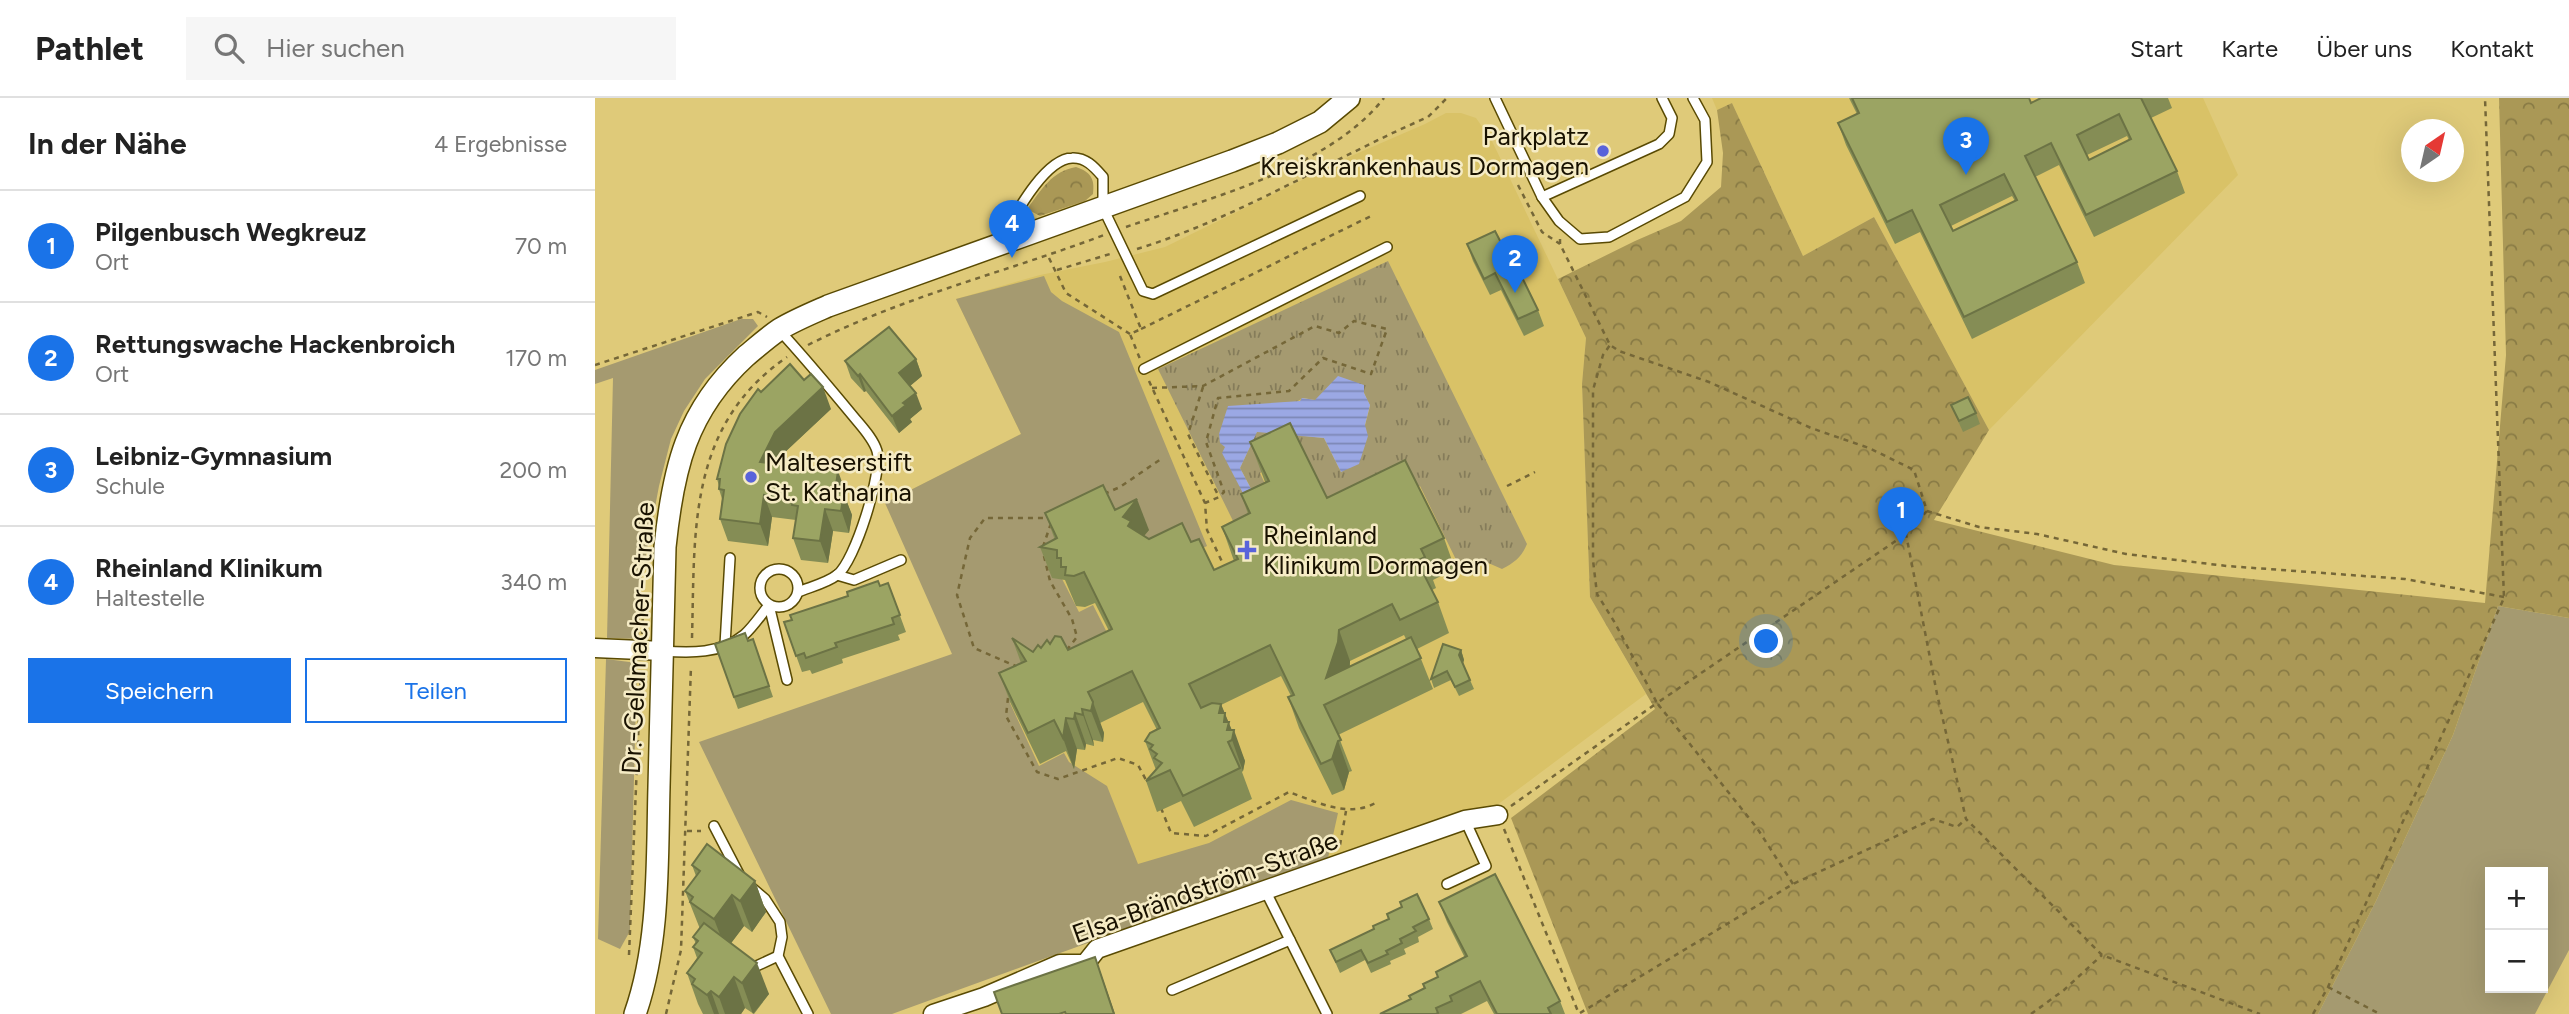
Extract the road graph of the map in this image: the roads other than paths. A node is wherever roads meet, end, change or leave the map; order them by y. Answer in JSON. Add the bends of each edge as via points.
{"nodes":[{"id":1,"x":1349,"y":98,"type":"edge"},
{"id":2,"x":1496,"y":98,"type":"edge"},
{"id":3,"x":1662,"y":98,"type":"edge"},
{"id":4,"x":1693,"y":98,"type":"edge"},
{"id":5,"x":1360,"y":196,"type":"dead end"},
{"id":6,"x":1542,"y":197,"type":"junction"},
{"id":7,"x":1103,"y":208,"type":"junction"},
{"id":8,"x":997,"y":246,"type":"junction"},
{"id":9,"x":1387,"y":247,"type":"dead end"},
{"id":10,"x":778,"y":330,"type":"junction"},
{"id":11,"x":1144,"y":369,"type":"road end"},
{"id":12,"x":730,"y":558,"type":"dead end"},
{"id":13,"x":901,"y":560,"type":"dead end"},
{"id":14,"x":837,"y":575,"type":"junction"},
{"id":15,"x":798,"y":592,"type":"junction"},
{"id":16,"x":769,"y":605,"type":"junction"},
{"id":17,"x":725,"y":645,"type":"junction"},
{"id":18,"x":595,"y":648,"type":"edge"},
{"id":19,"x":652,"y":650,"type":"junction"},
{"id":20,"x":787,"y":680,"type":"dead end"},
{"id":21,"x":1498,"y":815,"type":"road end"},
{"id":22,"x":1465,"y":820,"type":"junction"},
{"id":23,"x":714,"y":826,"type":"dead end"},
{"id":24,"x":1447,"y":884,"type":"dead end"},
{"id":25,"x":1265,"y":890,"type":"junction"},
{"id":26,"x":1290,"y":940,"type":"junction"},
{"id":27,"x":778,"y":956,"type":"junction"},
{"id":28,"x":750,"y":969,"type":"edge"},
{"id":29,"x":1172,"y":990,"type":"dead end"},
{"id":30,"x":955,"y":1011,"type":"edge"},
{"id":31,"x":635,"y":1014,"type":"edge"},
{"id":32,"x":808,"y":1014,"type":"edge"},
{"id":33,"x":933,"y":1014,"type":"edge"},
{"id":34,"x":1327,"y":1014,"type":"edge"}],
"edges":[{"from":1,"to":7,"type":"street","name":"Dr.-Geldmacher-Straße","via":[[1319,122],[1278,143]]},
{"from":2,"to":6,"type":"lane"},
{"from":3,"to":6,"type":"lane","via":[[1672,118],[1669,134],[1659,144]]},
{"from":4,"to":6,"type":"lane","via":[[1705,120],[1707,162],[1685,197],[1609,237],[1580,239]]},
{"from":5,"to":7,"type":"lane","via":[[1153,294],[1143,291]]},
{"from":7,"to":8,"type":"street","name":"Dr.-Geldmacher-Straße"},
{"from":7,"to":8,"type":"lane","via":[[1104,177],[1091,163],[1072,158],[1054,165],[1025,199]]},
{"from":8,"to":10,"type":"street","name":"Dr.-Geldmacher-Straße","via":[[851,297]]},
{"from":9,"to":11,"type":"lane"},
{"from":10,"to":14,"type":"lane","via":[[870,437],[877,452],[878,469],[859,539]]},
{"from":10,"to":19,"type":"street","name":"Dr.-Geldmacher-Straße","via":[[726,374],[707,399],[680,456],[670,504],[664,594]]},
{"from":12,"to":17,"type":"lane"},
{"from":13,"to":14,"type":"lane","via":[[854,580]]},
{"from":14,"to":15,"type":"lane"},
{"from":15,"to":16,"type":"lane","via":[[792,602],[781,607]]},
{"from":15,"to":16,"type":"lane","via":[[796,579],[788,571],[776,569],[765,574],[759,584],[761,597]]},
{"from":16,"to":17,"type":"lane","via":[[743,636]]},
{"from":16,"to":20,"type":"lane"},
{"from":17,"to":19,"type":"lane","via":[[692,653]]},
{"from":18,"to":19,"type":"street"},
{"from":19,"to":31,"type":"street","name":"Dr.-Geldmacher-Straße","via":[[656,882],[645,976]]},
{"from":21,"to":22,"type":"street","name":"Elsa-Brändström-Straße"},
{"from":22,"to":24,"type":"lane","via":[[1486,866]]},
{"from":22,"to":25,"type":"street","name":"Elsa-Brändström-Straße"},
{"from":23,"to":27,"type":"lane","via":[[741,878],[774,910],[782,930]]},
{"from":25,"to":26,"type":"lane"},
{"from":25,"to":30,"type":"street","name":"Elsa-Brändström-Straße","via":[[1097,949],[1085,964],[1060,964]]},
{"from":26,"to":29,"type":"lane"},
{"from":26,"to":34,"type":"lane"},
{"from":27,"to":28,"type":"lane"},
{"from":27,"to":32,"type":"lane"},
{"from":30,"to":33,"type":"street","name":"Elsa-Brändström-Straße"}]}
